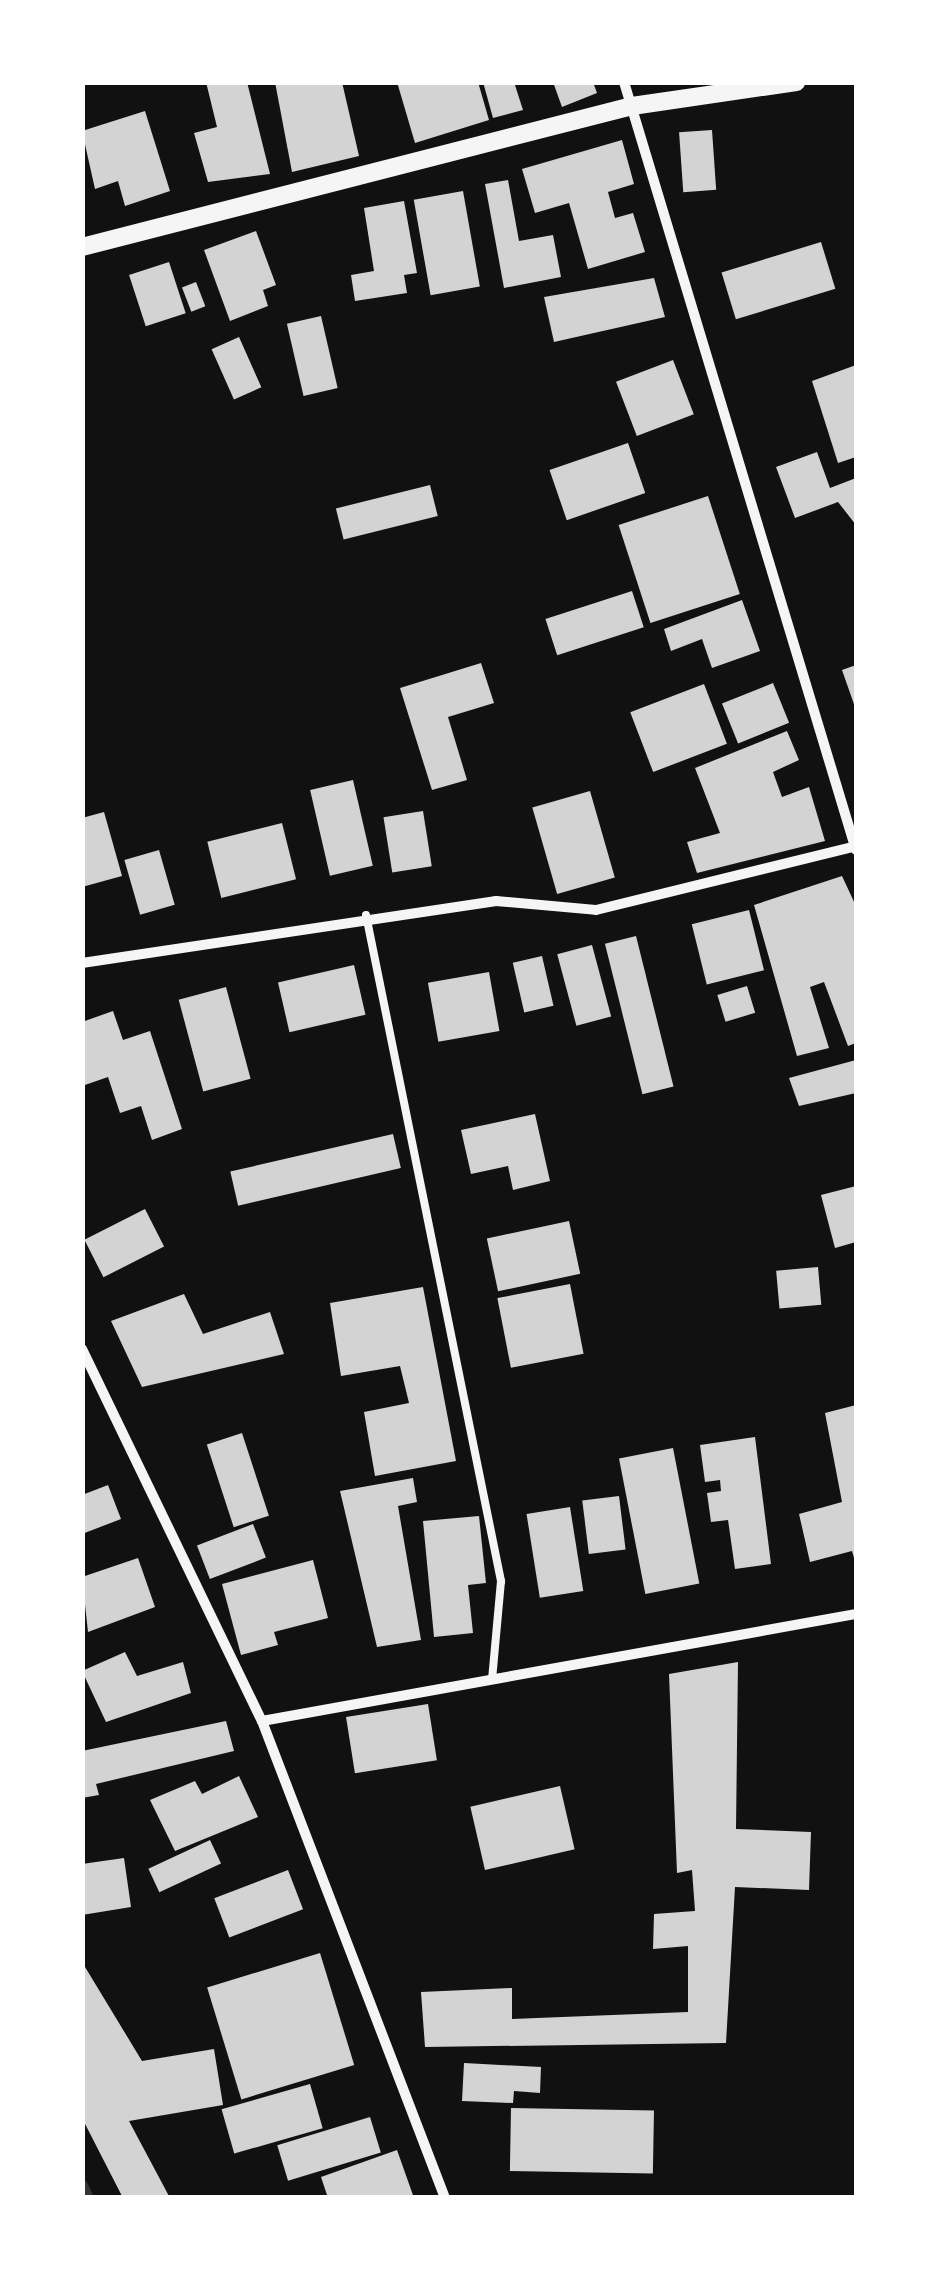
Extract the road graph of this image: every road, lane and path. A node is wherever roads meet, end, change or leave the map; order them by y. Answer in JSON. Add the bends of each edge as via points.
{"nodes":[{"id":1,"x":624,"y":82,"type":"edge"},
{"id":2,"x":796,"y":82,"type":"edge"},
{"id":3,"x":632,"y":106,"type":"junction"},
{"id":4,"x":82,"y":247,"type":"edge"},
{"id":5,"x":856,"y":847,"type":"edge"},
{"id":6,"x":366,"y":915,"type":"junction"},
{"id":7,"x":82,"y":962,"type":"edge"},
{"id":8,"x":82,"y":1349,"type":"edge"},
{"id":9,"x":856,"y":1614,"type":"edge"},
{"id":10,"x":492,"y":1680,"type":"junction"},
{"id":11,"x":262,"y":1721,"type":"junction"},
{"id":12,"x":444,"y":2198,"type":"edge"}],
"edges":[{"from":1,"to":3,"type":"street"},
{"from":2,"to":3,"type":"street"},
{"from":3,"to":4,"type":"street"},
{"from":3,"to":5,"type":"street"},
{"from":5,"to":6,"type":"street","via":[[596,910],[496,901]]},
{"from":6,"to":7,"type":"street"},
{"from":6,"to":10,"type":"lane","via":[[501,1581]]},
{"from":8,"to":11,"type":"street"},
{"from":9,"to":10,"type":"street"},
{"from":10,"to":11,"type":"street"},
{"from":11,"to":12,"type":"street"}]}
